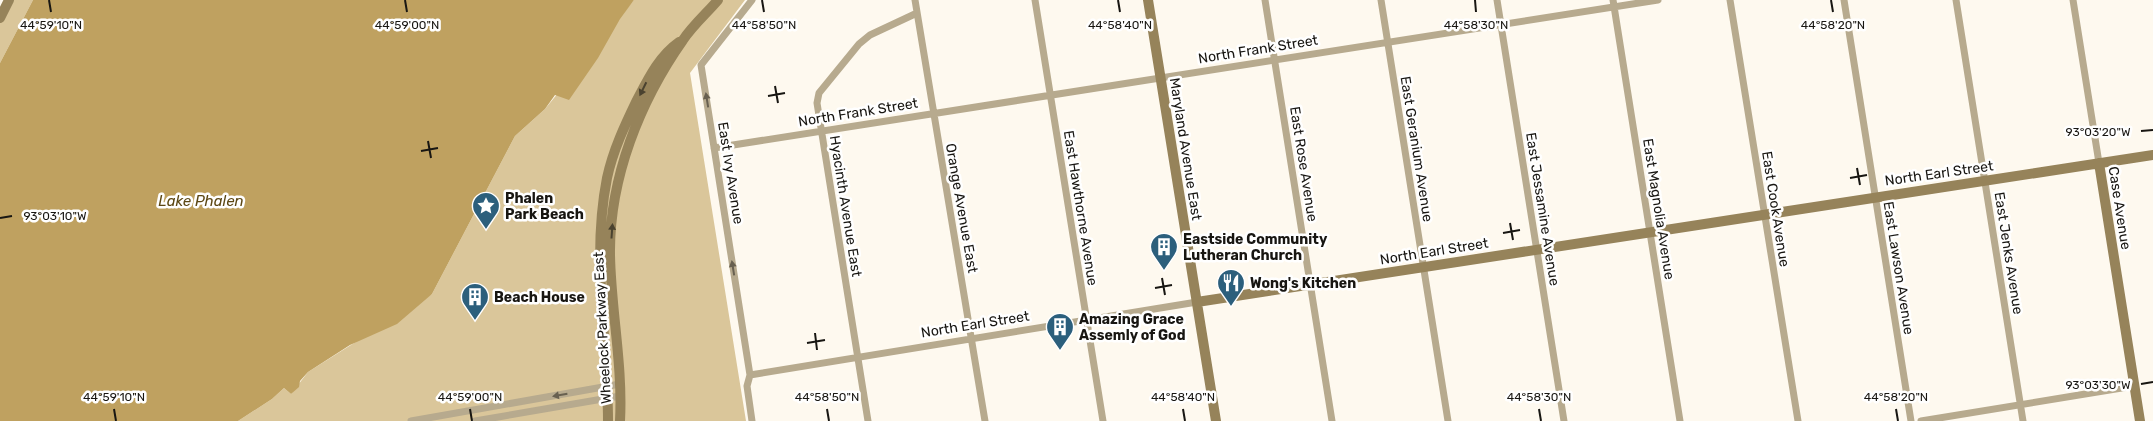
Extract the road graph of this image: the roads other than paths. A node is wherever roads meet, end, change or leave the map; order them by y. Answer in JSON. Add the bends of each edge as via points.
{"nodes":[{"id":1,"x":9,"y":0,"type":"edge"},
{"id":2,"x":718,"y":0,"type":"edge"},
{"id":3,"x":752,"y":0,"type":"edge"},
{"id":4,"x":915,"y":0,"type":"edge"},
{"id":5,"x":1034,"y":0,"type":"edge"},
{"id":6,"x":1148,"y":0,"type":"edge"},
{"id":7,"x":1265,"y":0,"type":"edge"},
{"id":8,"x":1381,"y":0,"type":"edge"},
{"id":9,"x":1497,"y":0,"type":"edge"},
{"id":10,"x":1658,"y":0,"type":"edge"},
{"id":11,"x":1730,"y":0,"type":"edge"},
{"id":12,"x":1844,"y":0,"type":"edge"},
{"id":13,"x":1956,"y":0,"type":"edge"},
{"id":14,"x":2074,"y":0,"type":"edge"},
{"id":15,"x":1613,"y":3,"type":"edge"},
{"id":16,"x":917,"y":14,"type":"junction"},
{"id":17,"x":0,"y":18,"type":"edge"},
{"id":18,"x":1501,"y":24,"type":"junction"},
{"id":19,"x":684,"y":39,"type":"junction"},
{"id":20,"x":1387,"y":42,"type":"junction"},
{"id":21,"x":1274,"y":59,"type":"junction"},
{"id":22,"x":1160,"y":77,"type":"junction"},
{"id":23,"x":1050,"y":94,"type":"junction"},
{"id":24,"x":933,"y":113,"type":"junction"},
{"id":25,"x":821,"y":131,"type":"junction"},
{"id":26,"x":714,"y":148,"type":"junction"},
{"id":27,"x":2153,"y":155,"type":"edge"},
{"id":28,"x":2100,"y":163,"type":"junction"},
{"id":29,"x":1985,"y":180,"type":"junction"},
{"id":30,"x":1875,"y":196,"type":"junction"},
{"id":31,"x":1764,"y":214,"type":"junction"},
{"id":32,"x":1650,"y":232,"type":"junction"},
{"id":33,"x":1537,"y":249,"type":"junction"},
{"id":34,"x":1423,"y":266,"type":"junction"},
{"id":35,"x":1311,"y":284,"type":"junction"},
{"id":36,"x":1197,"y":302,"type":"junction"},
{"id":37,"x":1087,"y":319,"type":"junction"},
{"id":38,"x":972,"y":338,"type":"junction"},
{"id":39,"x":857,"y":357,"type":"junction"},
{"id":40,"x":750,"y":375,"type":"junction"},
{"id":41,"x":620,"y":384,"type":"junction"},
{"id":42,"x":608,"y":386,"type":"junction"},
{"id":43,"x":2134,"y":386,"type":"junction"},
{"id":44,"x":620,"y":396,"type":"junction"},
{"id":45,"x":608,"y":398,"type":"junction"},
{"id":46,"x":2021,"y":404,"type":"junction"},
{"id":47,"x":411,"y":421,"type":"edge"},
{"id":48,"x":474,"y":421,"type":"edge"},
{"id":49,"x":608,"y":421,"type":"edge"},
{"id":50,"x":620,"y":421,"type":"edge"},
{"id":51,"x":752,"y":421,"type":"edge"},
{"id":52,"x":868,"y":421,"type":"edge"},
{"id":53,"x":985,"y":421,"type":"edge"},
{"id":54,"x":1103,"y":421,"type":"edge"},
{"id":55,"x":1216,"y":421,"type":"edge"},
{"id":56,"x":1332,"y":421,"type":"edge"},
{"id":57,"x":1448,"y":421,"type":"edge"},
{"id":58,"x":1564,"y":421,"type":"edge"},
{"id":59,"x":1680,"y":421,"type":"edge"},
{"id":60,"x":1798,"y":421,"type":"edge"},
{"id":61,"x":1911,"y":421,"type":"edge"},
{"id":62,"x":1921,"y":421,"type":"edge"},
{"id":63,"x":2024,"y":421,"type":"edge"},
{"id":64,"x":2140,"y":421,"type":"edge"}],
"edges":[{"from":1,"to":17,"type":"street"},
{"from":2,"to":19,"type":"street","name":"Wheelock Parkway East"},
{"from":26,"to":3,"type":"street","name":"East Ivy Avenue","one_way":true,"via":[[701,65]]},
{"from":4,"to":16,"type":"street","name":"Orange Avenue East"},
{"from":5,"to":23,"type":"street","name":"East Hawthorne Avenue"},
{"from":6,"to":22,"type":"street","name":"Maryland Avenue East"},
{"from":7,"to":21,"type":"street","name":"East Rose Avenue"},
{"from":8,"to":20,"type":"street","name":"East Geranium Avenue"},
{"from":9,"to":18,"type":"street","name":"East Jessamine Avenue"},
{"from":10,"to":15,"type":"street","name":"North Frank Street"},
{"from":11,"to":31,"type":"street","name":"East Cook Avenue"},
{"from":12,"to":30,"type":"street","name":"East Lawson Avenue"},
{"from":13,"to":29,"type":"street","name":"East Jenks Avenue"},
{"from":14,"to":28,"type":"street","name":"Case Avenue"},
{"from":15,"to":18,"type":"street","name":"North Frank Street"},
{"from":15,"to":32,"type":"street","name":"East Magnolia Avenue"},
{"from":16,"to":24,"type":"street","name":"Orange Avenue East"},
{"from":16,"to":25,"type":"street","name":"Hyacinth Avenue East","via":[[870,35],[858,44],[819,93],[817,103]]},
{"from":18,"to":20,"type":"street","name":"North Frank Street"},
{"from":18,"to":33,"type":"street","name":"East Jessamine Avenue"},
{"from":41,"to":19,"type":"street","name":"Wheelock Parkway East","one_way":true,"via":[[610,254],[613,208],[624,158],[638,121]]},
{"from":19,"to":42,"type":"street","name":"Wheelock Parkway East","one_way":true,"via":[[670,48],[648,78],[620,134],[607,177],[599,249]]},
{"from":20,"to":21,"type":"street","name":"North Frank Street"},
{"from":20,"to":34,"type":"street","name":"East Geranium Avenue"},
{"from":21,"to":22,"type":"street","name":"North Frank Street"},
{"from":21,"to":35,"type":"street","name":"East Rose Avenue"},
{"from":22,"to":23,"type":"street","name":"North Frank Street"},
{"from":22,"to":36,"type":"street","name":"Maryland Avenue East"},
{"from":23,"to":24,"type":"street","name":"North Frank Street"},
{"from":23,"to":37,"type":"street","name":"East Hawthorne Avenue"},
{"from":24,"to":25,"type":"street","name":"North Frank Street"},
{"from":24,"to":38,"type":"street","name":"Orange Avenue East"},
{"from":25,"to":26,"type":"street","name":"North Frank Street"},
{"from":25,"to":39,"type":"street","name":"Hyacinth Avenue East"},
{"from":40,"to":26,"type":"street","name":"East Ivy Avenue","one_way":true},
{"from":27,"to":28,"type":"street","name":"North Earl Street"},
{"from":28,"to":29,"type":"street","name":"North Earl Street"},
{"from":28,"to":43,"type":"street","name":"Case Avenue"},
{"from":29,"to":30,"type":"street","name":"North Earl Street"},
{"from":29,"to":46,"type":"street","name":"East Jenks Avenue"},
{"from":30,"to":31,"type":"street","name":"North Earl Street"},
{"from":30,"to":61,"type":"street","name":"East Lawson Avenue"},
{"from":31,"to":32,"type":"street","name":"North Earl Street"},
{"from":31,"to":60,"type":"street","name":"East Cook Avenue"},
{"from":32,"to":33,"type":"street","name":"North Earl Street"},
{"from":32,"to":59,"type":"street","name":"East Magnolia Avenue"},
{"from":33,"to":34,"type":"street","name":"North Earl Street"},
{"from":33,"to":58,"type":"street","name":"East Jessamine Avenue"},
{"from":34,"to":35,"type":"street","name":"North Earl Street"},
{"from":34,"to":57,"type":"street","name":"East Geranium Avenue"},
{"from":35,"to":36,"type":"street","name":"North Earl Street"},
{"from":35,"to":56,"type":"street","name":"East Rose Avenue"},
{"from":36,"to":37,"type":"street","name":"North Earl Street"},
{"from":36,"to":55,"type":"street","name":"Maryland Avenue East"},
{"from":37,"to":38,"type":"street","name":"North Earl Street"},
{"from":37,"to":54,"type":"street","name":"East Hawthorne Avenue"},
{"from":38,"to":39,"type":"street","name":"North Earl Street"},
{"from":38,"to":53,"type":"street","name":"Orange Avenue East"},
{"from":39,"to":40,"type":"street","name":"North Earl Street"},
{"from":39,"to":52,"type":"street","name":"Hyacinth Avenue East"},
{"from":40,"to":51,"type":"street","name":"East Ivy Avenue","via":[[746,386]]},
{"from":41,"to":42,"type":"street"},
{"from":41,"to":44,"type":"street","name":"Wheelock Parkway East"},
{"from":42,"to":45,"type":"street","name":"Wheelock Parkway East"},
{"from":42,"to":47,"type":"street","one_way":true},
{"from":43,"to":46,"type":"street"},
{"from":43,"to":64,"type":"street","name":"Case Avenue"},
{"from":44,"to":45,"type":"street"},
{"from":44,"to":50,"type":"street","name":"Wheelock Parkway East"},
{"from":45,"to":48,"type":"street"},
{"from":45,"to":49,"type":"street","name":"Wheelock Parkway East"},
{"from":46,"to":62,"type":"street"},
{"from":46,"to":63,"type":"street","name":"East Jenks Avenue"}]}
